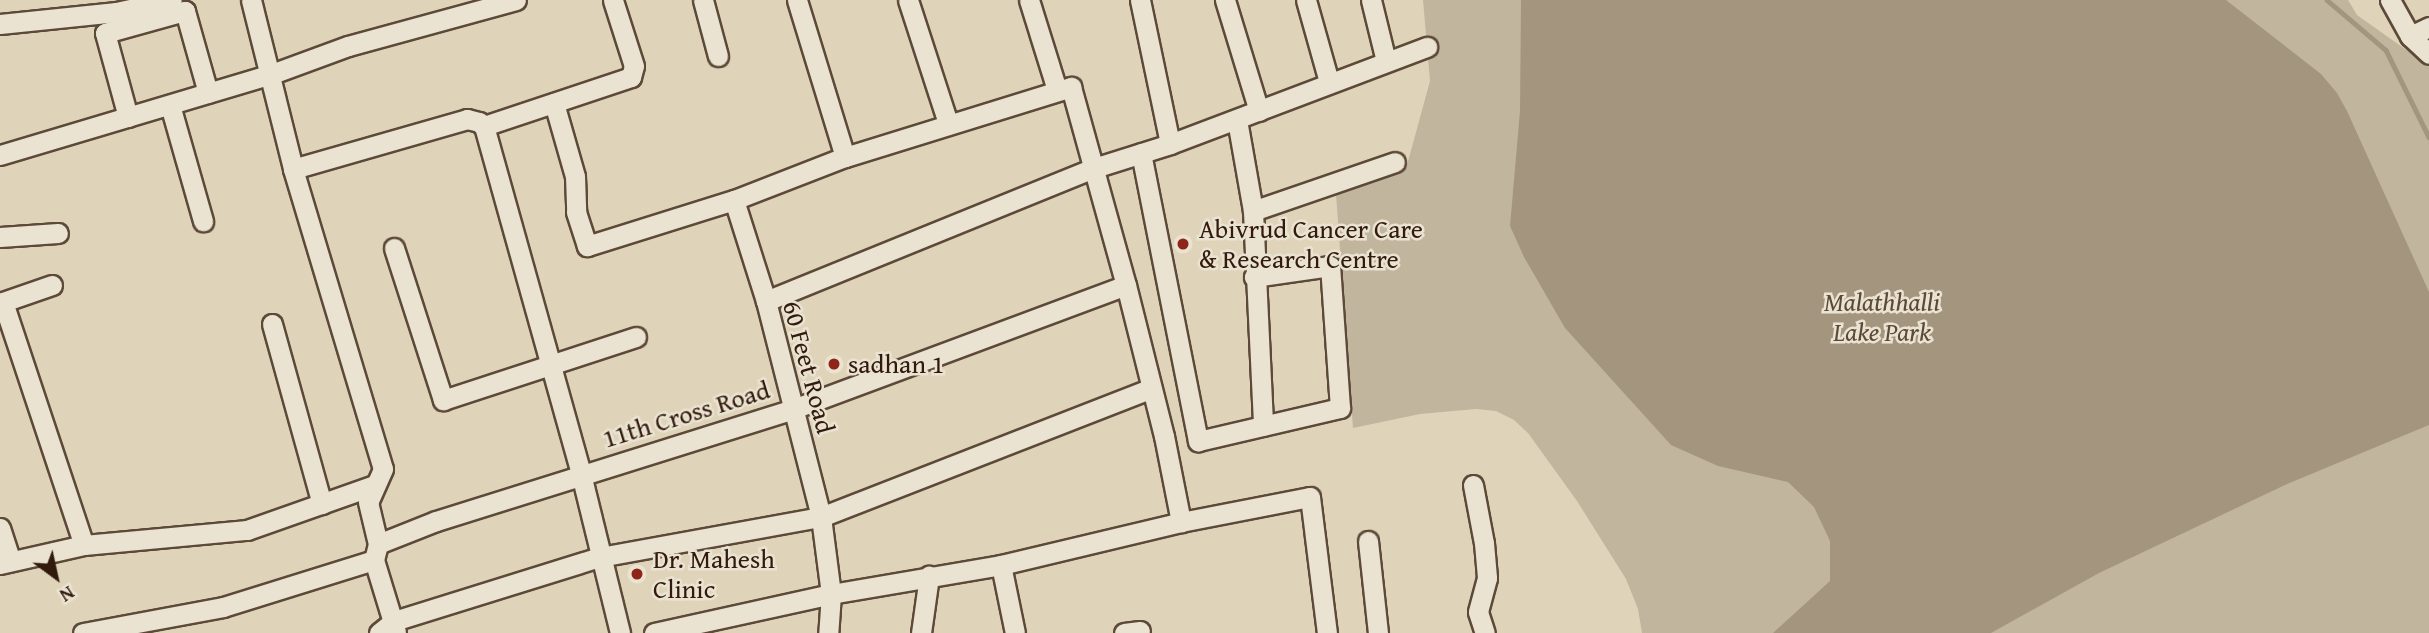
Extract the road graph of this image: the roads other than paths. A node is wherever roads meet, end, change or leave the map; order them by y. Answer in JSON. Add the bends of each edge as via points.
{"nodes":[{"id":1,"x":172,"y":0,"type":"edge"},
{"id":2,"x":251,"y":0,"type":"edge"},
{"id":3,"x":516,"y":0,"type":"edge"},
{"id":4,"x":613,"y":0,"type":"edge"},
{"id":5,"x":703,"y":0,"type":"edge"},
{"id":6,"x":797,"y":0,"type":"edge"},
{"id":7,"x":908,"y":0,"type":"edge"},
{"id":8,"x":1029,"y":0,"type":"edge"},
{"id":9,"x":1140,"y":0,"type":"edge"},
{"id":10,"x":1224,"y":0,"type":"edge"},
{"id":11,"x":1306,"y":0,"type":"edge"},
{"id":12,"x":1371,"y":0,"type":"edge"},
{"id":13,"x":2390,"y":0,"type":"edge"},
{"id":14,"x":452,"y":8,"type":"edge"},
{"id":15,"x":0,"y":24,"type":"edge"},
{"id":16,"x":2429,"y":27,"type":"edge"},
{"id":17,"x":2410,"y":36,"type":"junction"},
{"id":18,"x":1427,"y":47,"type":"dead end"},
{"id":19,"x":2429,"y":54,"type":"edge"},
{"id":20,"x":718,"y":56,"type":"dead end"},
{"id":21,"x":1386,"y":61,"type":"junction"},
{"id":22,"x":269,"y":75,"type":"junction"},
{"id":23,"x":1329,"y":82,"type":"junction"},
{"id":24,"x":1057,"y":90,"type":"junction"},
{"id":25,"x":208,"y":93,"type":"junction"},
{"id":26,"x":554,"y":103,"type":"junction"},
{"id":27,"x":170,"y":105,"type":"junction"},
{"id":28,"x":1259,"y":111,"type":"junction"},
{"id":29,"x":128,"y":117,"type":"junction"},
{"id":30,"x":1237,"y":120,"type":"junction"},
{"id":31,"x":948,"y":123,"type":"junction"},
{"id":32,"x":484,"y":127,"type":"junction"},
{"id":33,"x":1170,"y":144,"type":"junction"},
{"id":34,"x":1141,"y":153,"type":"junction"},
{"id":35,"x":0,"y":155,"type":"edge"},
{"id":36,"x":845,"y":157,"type":"junction"},
{"id":37,"x":1395,"y":162,"type":"dead end"},
{"id":38,"x":1094,"y":168,"type":"junction"},
{"id":39,"x":293,"y":169,"type":"junction"},
{"id":40,"x":734,"y":200,"type":"junction"},
{"id":41,"x":1253,"y":211,"type":"junction"},
{"id":42,"x":203,"y":221,"type":"dead end"},
{"id":43,"x":58,"y":233,"type":"dead end"},
{"id":44,"x":0,"y":237,"type":"edge"},
{"id":45,"x":394,"y":248,"type":"dead end"},
{"id":46,"x":1254,"y":277,"type":"junction"},
{"id":47,"x":52,"y":285,"type":"dead end"},
{"id":48,"x":1126,"y":285,"type":"junction"},
{"id":49,"x":766,"y":301,"type":"junction"},
{"id":50,"x":2,"y":303,"type":"edge"},
{"id":51,"x":272,"y":324,"type":"dead end"},
{"id":52,"x":636,"y":337,"type":"dead end"},
{"id":53,"x":551,"y":366,"type":"junction"},
{"id":54,"x":1150,"y":389,"type":"junction"},
{"id":55,"x":793,"y":409,"type":"junction"},
{"id":56,"x":1263,"y":426,"type":"junction"},
{"id":57,"x":581,"y":474,"type":"junction"},
{"id":58,"x":375,"y":485,"type":"junction"},
{"id":59,"x":1473,"y":485,"type":"dead end"},
{"id":60,"x":322,"y":504,"type":"junction"},
{"id":61,"x":821,"y":517,"type":"junction"},
{"id":62,"x":1181,"y":522,"type":"junction"},
{"id":63,"x":0,"y":528,"type":"edge"},
{"id":64,"x":1368,"y":541,"type":"dead end"},
{"id":65,"x":85,"y":545,"type":"junction"},
{"id":66,"x":376,"y":552,"type":"junction"},
{"id":67,"x":600,"y":557,"type":"junction"},
{"id":68,"x":6,"y":563,"type":"edge"},
{"id":69,"x":1001,"y":565,"type":"junction"},
{"id":70,"x":929,"y":576,"type":"junction"},
{"id":71,"x":831,"y":594,"type":"junction"},
{"id":72,"x":390,"y":629,"type":"edge"},
{"id":73,"x":83,"y":633,"type":"edge"},
{"id":74,"x":620,"y":633,"type":"edge"},
{"id":75,"x":654,"y":633,"type":"edge"},
{"id":76,"x":828,"y":633,"type":"edge"},
{"id":77,"x":921,"y":633,"type":"edge"},
{"id":78,"x":1015,"y":633,"type":"edge"},
{"id":79,"x":1327,"y":633,"type":"edge"},
{"id":80,"x":1378,"y":633,"type":"edge"},
{"id":81,"x":1485,"y":633,"type":"edge"}],
"edges":[{"from":1,"to":15,"type":"street","via":[[116,12]]},
{"from":2,"to":22,"type":"street"},
{"from":3,"to":14,"type":"street"},
{"from":4,"to":26,"type":"street","via":[[634,72]]},
{"from":5,"to":20,"type":"street"},
{"from":6,"to":36,"type":"street"},
{"from":7,"to":31,"type":"street"},
{"from":8,"to":24,"type":"street"},
{"from":9,"to":33,"type":"street"},
{"from":10,"to":28,"type":"street"},
{"from":11,"to":23,"type":"street"},
{"from":12,"to":21,"type":"street"},
{"from":13,"to":17,"type":"street"},
{"from":14,"to":22,"type":"street"},
{"from":16,"to":17,"type":"street"},
{"from":17,"to":19,"type":"street"},
{"from":18,"to":21,"type":"street"},
{"from":21,"to":23,"type":"street"},
{"from":22,"to":25,"type":"street"},
{"from":22,"to":39,"type":"street"},
{"from":23,"to":28,"type":"street"},
{"from":24,"to":31,"type":"street"},
{"from":24,"to":38,"type":"street","via":[[1071,87]]},
{"from":25,"to":27,"type":"street"},
{"from":25,"to":29,"type":"street","via":[[185,11],[105,33]]},
{"from":26,"to":32,"type":"street"},
{"from":26,"to":40,"type":"street","via":[[575,176],[576,212],[587,246]]},
{"from":27,"to":29,"type":"street"},
{"from":27,"to":42,"type":"street"},
{"from":28,"to":30,"type":"street"},
{"from":29,"to":35,"type":"street"},
{"from":30,"to":33,"type":"street"},
{"from":30,"to":41,"type":"street"},
{"from":31,"to":36,"type":"street"},
{"from":32,"to":39,"type":"street","via":[[467,119]]},
{"from":32,"to":53,"type":"street"},
{"from":33,"to":34,"type":"street"},
{"from":34,"to":38,"type":"street"},
{"from":34,"to":56,"type":"street","via":[[1198,442]]},
{"from":36,"to":40,"type":"street"},
{"from":37,"to":41,"type":"street"},
{"from":38,"to":48,"type":"street"},
{"from":38,"to":49,"type":"street"},
{"from":39,"to":58,"type":"street","via":[[383,469]]},
{"from":40,"to":49,"type":"street","name":"60 Feet Road"},
{"from":41,"to":46,"type":"street"},
{"from":43,"to":44,"type":"street"},
{"from":45,"to":53,"type":"street","via":[[443,400]]},
{"from":46,"to":56,"type":"street"},
{"from":46,"to":56,"type":"street","via":[[1330,267],[1340,408]]},
{"from":47,"to":50,"type":"street"},
{"from":48,"to":54,"type":"street"},
{"from":48,"to":55,"type":"street","name":"11th Cross Road"},
{"from":49,"to":55,"type":"street","name":"60 Feet Road"},
{"from":50,"to":65,"type":"street"},
{"from":51,"to":60,"type":"street"},
{"from":52,"to":53,"type":"street"},
{"from":53,"to":57,"type":"street"},
{"from":54,"to":61,"type":"street"},
{"from":54,"to":62,"type":"street"},
{"from":55,"to":57,"type":"street","name":"11th Cross Road"},
{"from":55,"to":61,"type":"street","name":"60 Feet Road"},
{"from":57,"to":66,"type":"street","name":"11th Cross Road","via":[[436,521]]},
{"from":57,"to":67,"type":"street"},
{"from":58,"to":60,"type":"street"},
{"from":58,"to":66,"type":"street","via":[[368,502]]},
{"from":59,"to":81,"type":"street","via":[[1485,543],[1487,578],[1478,612]]},
{"from":60,"to":65,"type":"street","via":[[247,530]]},
{"from":61,"to":67,"type":"street"},
{"from":61,"to":71,"type":"street","name":"60 Feet Road"},
{"from":62,"to":69,"type":"street"},
{"from":62,"to":79,"type":"street","via":[[1310,497]]},
{"from":63,"to":68,"type":"street"},
{"from":64,"to":80,"type":"street"},
{"from":65,"to":68,"type":"street"},
{"from":66,"to":72,"type":"street"},
{"from":66,"to":73,"type":"street","name":"11th Cross Road","via":[[223,607]]},
{"from":67,"to":72,"type":"street"},
{"from":67,"to":74,"type":"street"},
{"from":69,"to":70,"type":"street"},
{"from":69,"to":78,"type":"street"},
{"from":70,"to":71,"type":"street"},
{"from":70,"to":77,"type":"street"},
{"from":71,"to":75,"type":"street"},
{"from":71,"to":76,"type":"street","name":"60 Feet Road"}]}
